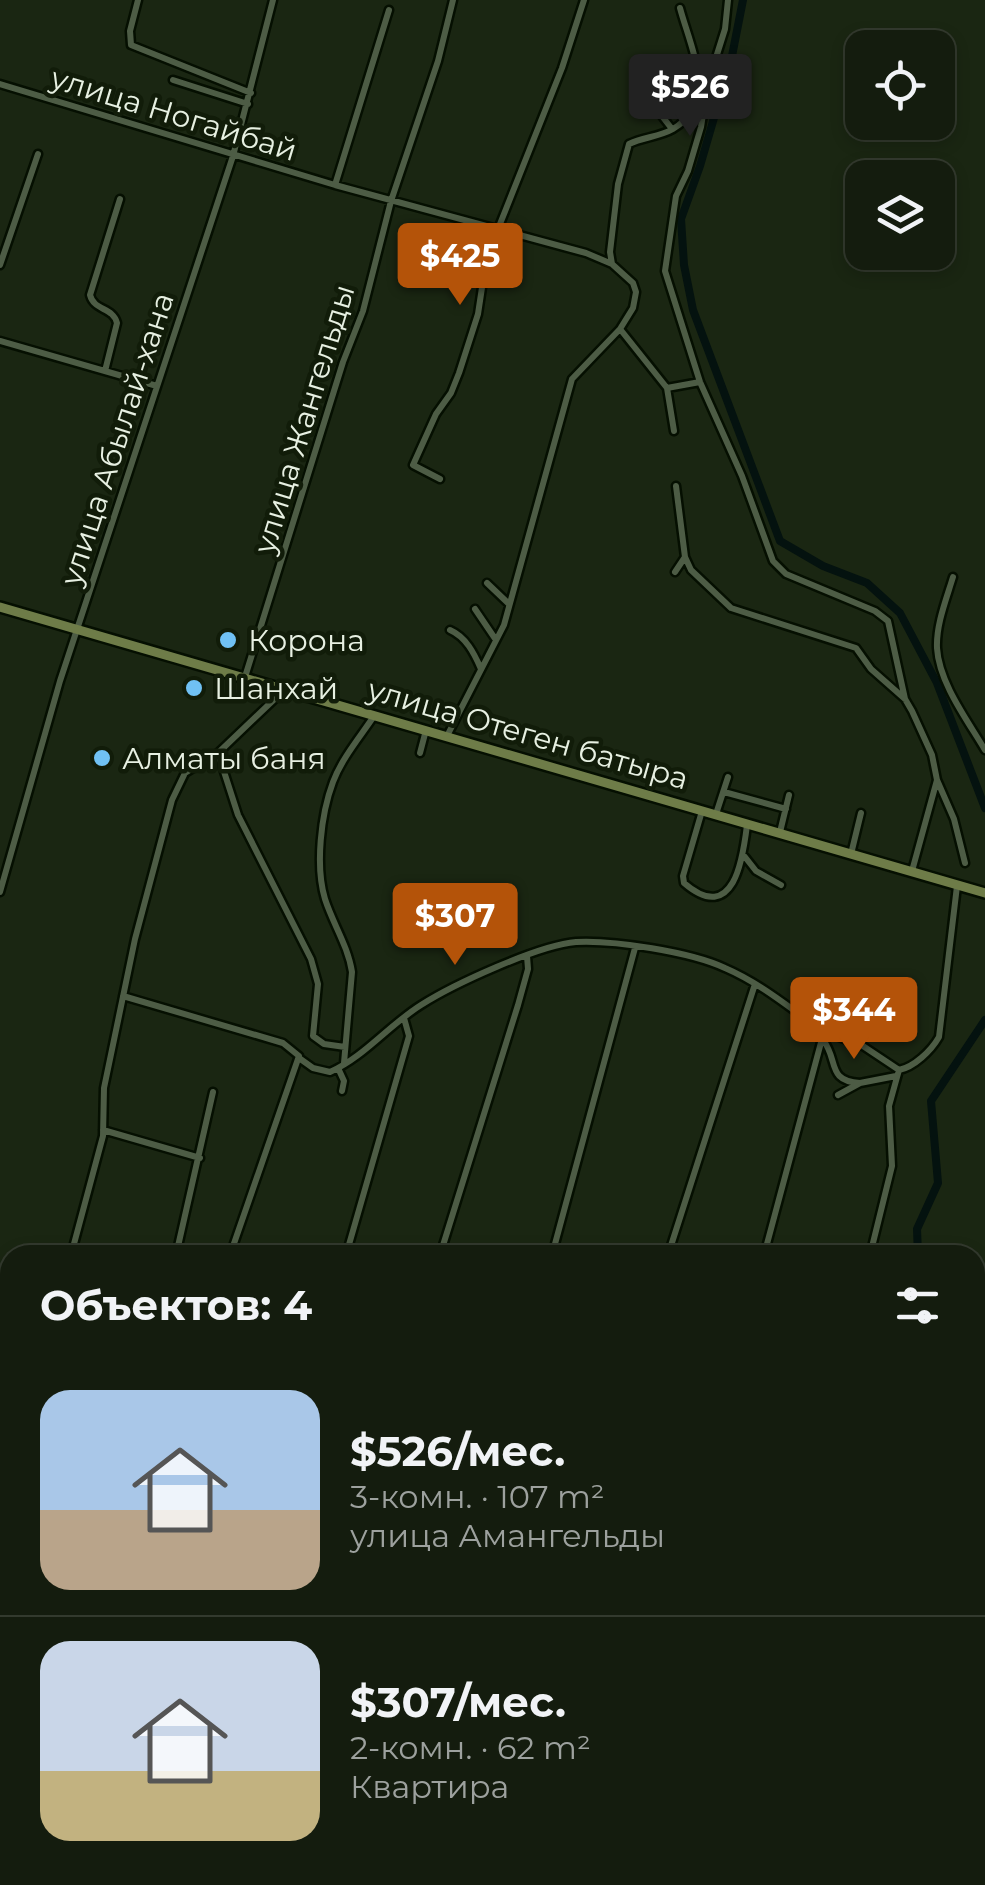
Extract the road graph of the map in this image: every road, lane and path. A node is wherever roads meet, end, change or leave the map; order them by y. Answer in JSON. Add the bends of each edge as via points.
{"nodes":[{"id":1,"x":138,"y":0,"type":"edge"},
{"id":2,"x":273,"y":0,"type":"edge"},
{"id":3,"x":454,"y":0,"type":"edge"},
{"id":4,"x":584,"y":0,"type":"edge"},
{"id":5,"x":728,"y":0,"type":"edge"},
{"id":6,"x":680,"y":8,"type":"dead end"},
{"id":7,"x":389,"y":10,"type":"dead end"},
{"id":8,"x":173,"y":80,"type":"dead end"},
{"id":9,"x":698,"y":82,"type":"junction"},
{"id":10,"x":708,"y":83,"type":"junction"},
{"id":11,"x":0,"y":84,"type":"edge"},
{"id":12,"x":252,"y":93,"type":"junction"},
{"id":13,"x":648,"y":98,"type":"dead end"},
{"id":14,"x":248,"y":104,"type":"junction"},
{"id":15,"x":672,"y":129,"type":"junction"},
{"id":16,"x":38,"y":154,"type":"dead end"},
{"id":17,"x":233,"y":156,"type":"junction"},
{"id":18,"x":335,"y":186,"type":"junction"},
{"id":19,"x":120,"y":199,"type":"dead end"},
{"id":20,"x":391,"y":201,"type":"junction"},
{"id":21,"x":495,"y":229,"type":"junction"},
{"id":22,"x":612,"y":264,"type":"junction"},
{"id":23,"x":0,"y":265,"type":"edge"},
{"id":24,"x":620,"y":329,"type":"junction"},
{"id":25,"x":0,"y":341,"type":"edge"},
{"id":26,"x":105,"y":371,"type":"junction"},
{"id":27,"x":700,"y":382,"type":"junction"},
{"id":28,"x":157,"y":386,"type":"junction"},
{"id":29,"x":667,"y":388,"type":"junction"},
{"id":30,"x":674,"y":431,"type":"dead end"},
{"id":31,"x":440,"y":479,"type":"dead end"},
{"id":32,"x":676,"y":486,"type":"dead end"},
{"id":33,"x":685,"y":557,"type":"junction"},
{"id":34,"x":675,"y":572,"type":"dead end"},
{"id":35,"x":952,"y":577,"type":"dead end"},
{"id":36,"x":486,"y":583,"type":"dead end"},
{"id":37,"x":510,"y":605,"type":"junction"},
{"id":38,"x":0,"y":607,"type":"edge"},
{"id":39,"x":475,"y":609,"type":"dead end"},
{"id":40,"x":78,"y":630,"type":"junction"},
{"id":41,"x":450,"y":630,"type":"dead end"},
{"id":42,"x":496,"y":642,"type":"junction"},
{"id":43,"x":481,"y":670,"type":"junction"},
{"id":44,"x":245,"y":677,"type":"junction"},
{"id":45,"x":284,"y":690,"type":"junction"},
{"id":46,"x":904,"y":699,"type":"junction"},
{"id":47,"x":375,"y":714,"type":"junction"},
{"id":48,"x":426,"y":730,"type":"junction"},
{"id":49,"x":447,"y":736,"type":"junction"},
{"id":50,"x":985,"y":750,"type":"edge"},
{"id":51,"x":218,"y":753,"type":"junction"},
{"id":52,"x":420,"y":753,"type":"dead end"},
{"id":53,"x":728,"y":777,"type":"dead end"},
{"id":54,"x":937,"y":780,"type":"junction"},
{"id":55,"x":724,"y":792,"type":"junction"},
{"id":56,"x":789,"y":795,"type":"dead end"},
{"id":57,"x":786,"y":809,"type":"junction"},
{"id":58,"x":702,"y":810,"type":"junction"},
{"id":59,"x":861,"y":813,"type":"dead end"},
{"id":60,"x":716,"y":814,"type":"junction"},
{"id":61,"x":748,"y":823,"type":"junction"},
{"id":62,"x":780,"y":832,"type":"junction"},
{"id":63,"x":851,"y":854,"type":"junction"},
{"id":64,"x":744,"y":856,"type":"junction"},
{"id":65,"x":965,"y":863,"type":"dead end"},
{"id":66,"x":4,"y":865,"type":"edge"},
{"id":67,"x":912,"y":872,"type":"junction"},
{"id":68,"x":781,"y":885,"type":"dead end"},
{"id":69,"x":958,"y":886,"type":"junction"},
{"id":70,"x":0,"y":892,"type":"edge"},
{"id":71,"x":985,"y":892,"type":"edge"},
{"id":72,"x":635,"y":948,"type":"junction"},
{"id":73,"x":527,"y":956,"type":"junction"},
{"id":74,"x":755,"y":984,"type":"junction"},
{"id":75,"x":123,"y":996,"type":"junction"},
{"id":76,"x":404,"y":1018,"type":"junction"},
{"id":77,"x":821,"y":1030,"type":"junction"},
{"id":78,"x":822,"y":1040,"type":"junction"},
{"id":79,"x":345,"y":1047,"type":"junction"},
{"id":80,"x":298,"y":1060,"type":"junction"},
{"id":81,"x":341,"y":1066,"type":"junction"},
{"id":82,"x":898,"y":1073,"type":"junction"},
{"id":83,"x":860,"y":1083,"type":"junction"},
{"id":84,"x":342,"y":1091,"type":"dead end"},
{"id":85,"x":213,"y":1092,"type":"dead end"},
{"id":86,"x":838,"y":1095,"type":"dead end"},
{"id":87,"x":103,"y":1130,"type":"junction"},
{"id":88,"x":200,"y":1158,"type":"junction"},
{"id":89,"x":74,"y":1245,"type":"edge"},
{"id":90,"x":178,"y":1245,"type":"edge"},
{"id":91,"x":233,"y":1245,"type":"edge"},
{"id":92,"x":349,"y":1245,"type":"edge"},
{"id":93,"x":443,"y":1245,"type":"edge"},
{"id":94,"x":555,"y":1245,"type":"edge"},
{"id":95,"x":671,"y":1245,"type":"edge"},
{"id":96,"x":767,"y":1245,"type":"edge"},
{"id":97,"x":872,"y":1245,"type":"edge"}],
"edges":[{"from":1,"to":12,"type":"street","via":[[131,45]]},
{"from":2,"to":12,"type":"street","name":"улица Абылай-хана"},
{"from":3,"to":20,"type":"street","name":"улица Жангельды"},
{"from":4,"to":21,"type":"street"},
{"from":5,"to":10,"type":"street"},
{"from":6,"to":9,"type":"street","via":[[695,47]]},
{"from":7,"to":18,"type":"street"},
{"from":8,"to":14,"type":"street"},
{"from":9,"to":10,"type":"street"},
{"from":9,"to":15,"type":"street","via":[[694,109]]},
{"from":10,"to":27,"type":"street","via":[[701,127],[676,196],[665,270]]},
{"from":11,"to":17,"type":"street","name":"улица Ногайбай"},
{"from":12,"to":14,"type":"street","name":"улица Абылай-хана"},
{"from":13,"to":15,"type":"street"},
{"from":14,"to":17,"type":"street","name":"улица Абылай-хана"},
{"from":15,"to":22,"type":"street","via":[[629,144],[618,184]]},
{"from":16,"to":23,"type":"street"},
{"from":17,"to":18,"type":"street","name":"улица Ногайбай"},
{"from":17,"to":28,"type":"street","name":"улица Абылай-хана"},
{"from":18,"to":20,"type":"street","name":"улица Ногайбай"},
{"from":19,"to":26,"type":"street","via":[[90,295],[118,323]]},
{"from":20,"to":21,"type":"street","name":"улица Ногайбай"},
{"from":20,"to":44,"type":"street","name":"улица Жангельды","via":[[363,311]]},
{"from":21,"to":22,"type":"street","name":"улица Ногайбай"},
{"from":21,"to":31,"type":"street","via":[[478,314],[451,394],[412,464]]},
{"from":22,"to":24,"type":"street","via":[[636,292]]},
{"from":24,"to":29,"type":"street"},
{"from":24,"to":37,"type":"street","via":[[572,379]]},
{"from":25,"to":26,"type":"street"},
{"from":26,"to":28,"type":"street"},
{"from":27,"to":29,"type":"street"},
{"from":27,"to":46,"type":"street","via":[[773,561],[786,574],[888,621]]},
{"from":28,"to":40,"type":"street","name":"улица Абылай-хана"},
{"from":29,"to":30,"type":"street"},
{"from":32,"to":33,"type":"street"},
{"from":33,"to":34,"type":"street"},
{"from":33,"to":46,"type":"street","via":[[738,612],[856,648]]},
{"from":35,"to":50,"type":"street","via":[[937,653]]},
{"from":36,"to":37,"type":"street"},
{"from":37,"to":42,"type":"street"},
{"from":38,"to":40,"type":"main road","name":"улица Отеген батыра"},
{"from":39,"to":42,"type":"street"},
{"from":40,"to":44,"type":"main road","name":"улица Отеген батыра"},
{"from":40,"to":66,"type":"street","name":"улица Абылай-хана"},
{"from":41,"to":43,"type":"street"},
{"from":42,"to":43,"type":"street"},
{"from":43,"to":49,"type":"street"},
{"from":44,"to":45,"type":"main road","name":"улица Отеген батыра"},
{"from":45,"to":47,"type":"main road","name":"улица Отеген батыра"},
{"from":45,"to":51,"type":"street"},
{"from":46,"to":54,"type":"street"},
{"from":47,"to":48,"type":"main road","name":"улица Отеген батыра"},
{"from":47,"to":79,"type":"street","via":[[332,784],[324,828],[324,896],[352,972]]},
{"from":48,"to":49,"type":"main road","name":"улица Отеген батыра"},
{"from":48,"to":52,"type":"street"},
{"from":49,"to":58,"type":"main road","name":"улица Отеген батыра"},
{"from":51,"to":75,"type":"street","via":[[185,773],[172,800]]},
{"from":51,"to":79,"type":"street","via":[[238,814],[312,959],[318,984],[314,1036]]},
{"from":53,"to":55,"type":"street"},
{"from":54,"to":65,"type":"street"},
{"from":54,"to":67,"type":"street"},
{"from":55,"to":57,"type":"street"},
{"from":55,"to":60,"type":"street"},
{"from":56,"to":57,"type":"street"},
{"from":57,"to":62,"type":"street"},
{"from":58,"to":60,"type":"main road","name":"улица Отеген батыра"},
{"from":58,"to":64,"type":"street","via":[[684,883],[718,894],[739,876]]},
{"from":59,"to":63,"type":"street"},
{"from":60,"to":61,"type":"main road","name":"улица Отеген батыра"},
{"from":61,"to":62,"type":"main road","name":"улица Отеген батыра"},
{"from":61,"to":64,"type":"street"},
{"from":62,"to":63,"type":"main road","name":"улица Отеген батыра"},
{"from":63,"to":67,"type":"main road","name":"улица Отеген батыра"},
{"from":64,"to":68,"type":"street"},
{"from":66,"to":70,"type":"street","name":"улица Абылай-хана"},
{"from":67,"to":69,"type":"main road","name":"улица Отеген батыра"},
{"from":69,"to":71,"type":"main road","name":"улица Отеген батыра"},
{"from":69,"to":82,"type":"street","via":[[938,1038]]},
{"from":72,"to":73,"type":"street","via":[[576,942]]},
{"from":72,"to":74,"type":"street","via":[[710,961]]},
{"from":72,"to":94,"type":"street"},
{"from":73,"to":76,"type":"street","via":[[444,992]]},
{"from":73,"to":93,"type":"street","via":[[518,1006]]},
{"from":74,"to":77,"type":"street"},
{"from":74,"to":95,"type":"street"},
{"from":75,"to":80,"type":"street","via":[[283,1043]]},
{"from":75,"to":87,"type":"street","via":[[104,1088]]},
{"from":76,"to":81,"type":"street"},
{"from":76,"to":92,"type":"street","via":[[410,1036]]},
{"from":77,"to":78,"type":"street"},
{"from":77,"to":82,"type":"street","via":[[863,1046]]},
{"from":78,"to":83,"type":"street","via":[[836,1075]]},
{"from":78,"to":96,"type":"street"},
{"from":79,"to":81,"type":"street"},
{"from":80,"to":81,"type":"street","via":[[321,1071]]},
{"from":80,"to":91,"type":"street"},
{"from":81,"to":84,"type":"street"},
{"from":82,"to":83,"type":"street"},
{"from":82,"to":97,"type":"street","via":[[888,1106],[892,1166]]},
{"from":83,"to":86,"type":"street"},
{"from":85,"to":88,"type":"street"},
{"from":87,"to":88,"type":"street"},
{"from":87,"to":89,"type":"street"},
{"from":88,"to":90,"type":"street"}]}
